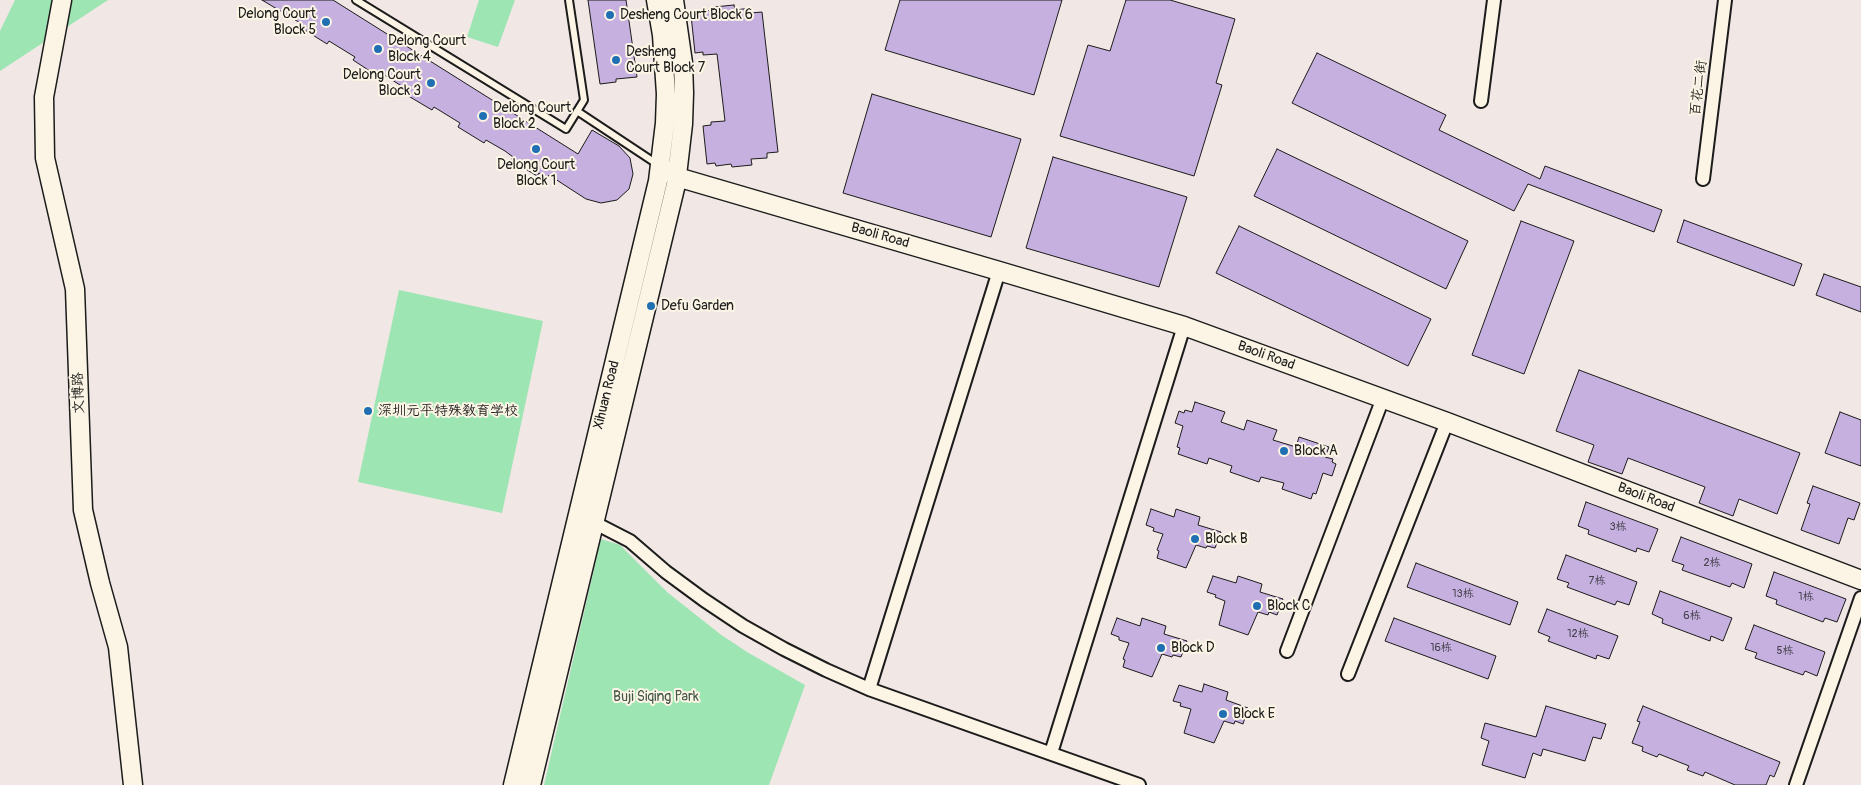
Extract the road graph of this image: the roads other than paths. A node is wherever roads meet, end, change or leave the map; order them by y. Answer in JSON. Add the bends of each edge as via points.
{"nodes":[{"id":1,"x":62,"y":0,"type":"edge"},
{"id":2,"x":356,"y":0,"type":"edge"},
{"id":3,"x":569,"y":0,"type":"edge"},
{"id":4,"x":656,"y":0,"type":"edge"},
{"id":5,"x":674,"y":0,"type":"edge"},
{"id":6,"x":1494,"y":0,"type":"edge"},
{"id":7,"x":1725,"y":0,"type":"edge"},
{"id":8,"x":1480,"y":101,"type":"dead end"},
{"id":9,"x":577,"y":111,"type":"junction"},
{"id":10,"x":660,"y":167,"type":"junction"},
{"id":11,"x":676,"y":177,"type":"junction"},
{"id":12,"x":1703,"y":179,"type":"dead end"},
{"id":13,"x":999,"y":270,"type":"junction"},
{"id":14,"x":1184,"y":326,"type":"junction"},
{"id":15,"x":1383,"y":398,"type":"junction"},
{"id":16,"x":1447,"y":422,"type":"junction"},
{"id":17,"x":586,"y":521,"type":"junction"},
{"id":18,"x":1861,"y":580,"type":"edge"},
{"id":19,"x":1861,"y":598,"type":"edge"},
{"id":20,"x":1287,"y":651,"type":"dead end"},
{"id":21,"x":1348,"y":674,"type":"dead end"},
{"id":22,"x":869,"y":688,"type":"junction"},
{"id":23,"x":1051,"y":753,"type":"junction"},
{"id":24,"x":133,"y":785,"type":"edge"},
{"id":25,"x":513,"y":785,"type":"edge"},
{"id":26,"x":531,"y":785,"type":"edge"},
{"id":27,"x":1139,"y":785,"type":"edge"},
{"id":28,"x":1796,"y":785,"type":"edge"}],
"edges":[{"from":1,"to":24,"type":"street","name":"文博路","via":[[44,97],[45,158],[75,289],[84,510],[118,647]]},
{"from":2,"to":9,"type":"lane","via":[[566,129]]},
{"from":3,"to":9,"type":"lane","via":[[584,100]]},
{"from":4,"to":10,"type":"street","name":"Xihuan Road","via":[[666,94]]},
{"from":5,"to":11,"type":"street","name":"Xihuan Road","via":[[684,93]]},
{"from":6,"to":8,"type":"street"},
{"from":7,"to":12,"type":"street","name":"百花二街"},
{"from":9,"to":10,"type":"lane"},
{"from":10,"to":11,"type":"street","name":"Baoli Road"},
{"from":10,"to":17,"type":"street","name":"Xihuan Road"},
{"from":11,"to":13,"type":"street","name":"Baoli Road"},
{"from":11,"to":17,"type":"street","name":"Xihuan Road"},
{"from":13,"to":14,"type":"street","name":"Baoli Road"},
{"from":13,"to":22,"type":"street"},
{"from":14,"to":15,"type":"street","name":"Baoli Road"},
{"from":14,"to":23,"type":"street"},
{"from":15,"to":16,"type":"street","name":"Baoli Road"},
{"from":15,"to":20,"type":"street"},
{"from":16,"to":18,"type":"street","name":"Baoli Road"},
{"from":16,"to":21,"type":"street"},
{"from":17,"to":22,"type":"street","via":[[630,541],[666,572],[743,626],[826,670]]},
{"from":17,"to":25,"type":"street","name":"Xihuan Road"},
{"from":17,"to":26,"type":"street","name":"Xihuan Road"},
{"from":19,"to":28,"type":"street"},
{"from":22,"to":23,"type":"street"},
{"from":23,"to":27,"type":"street"}]}
